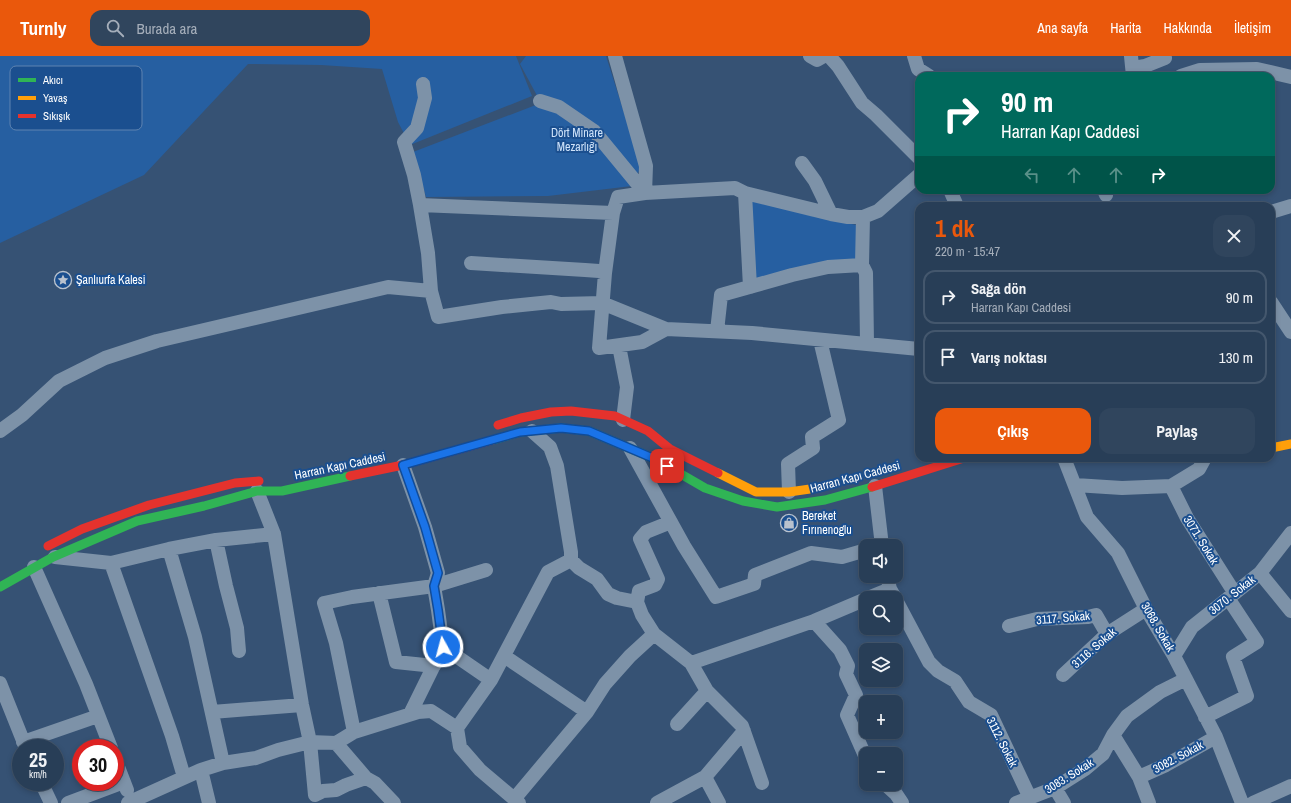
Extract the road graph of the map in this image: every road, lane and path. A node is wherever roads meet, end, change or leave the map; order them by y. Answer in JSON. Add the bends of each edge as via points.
{"nodes":[{"id":1,"x":615,"y":56,"type":"edge"},
{"id":2,"x":810,"y":56,"type":"edge"},
{"id":3,"x":824,"y":56,"type":"edge"},
{"id":4,"x":829,"y":56,"type":"edge"},
{"id":5,"x":914,"y":56,"type":"edge"},
{"id":6,"x":1164,"y":56,"type":"edge"},
{"id":7,"x":1133,"y":67,"type":"edge"},
{"id":8,"x":923,"y":72,"type":"edge"},
{"id":9,"x":1194,"y":72,"type":"edge"},
{"id":10,"x":1270,"y":72,"type":"edge"},
{"id":11,"x":1275,"y":73,"type":"edge"},
{"id":12,"x":1291,"y":77,"type":"edge"},
{"id":13,"x":423,"y":84,"type":"dead end"},
{"id":14,"x":540,"y":101,"type":"dead end"},
{"id":15,"x":915,"y":154,"type":"edge"},
{"id":16,"x":802,"y":163,"type":"dead end"},
{"id":17,"x":915,"y":179,"type":"edge"},
{"id":18,"x":645,"y":193,"type":"junction"},
{"id":19,"x":745,"y":193,"type":"junction"},
{"id":20,"x":420,"y":205,"type":"junction"},
{"id":21,"x":1291,"y":206,"type":"edge"},
{"id":22,"x":1275,"y":211,"type":"edge"},
{"id":23,"x":613,"y":214,"type":"junction"},
{"id":24,"x":831,"y":214,"type":"junction"},
{"id":25,"x":863,"y":217,"type":"junction"},
{"id":26,"x":471,"y":263,"type":"dead end"},
{"id":27,"x":862,"y":265,"type":"junction"},
{"id":28,"x":605,"y":273,"type":"junction"},
{"id":29,"x":750,"y":288,"type":"junction"},
{"id":30,"x":431,"y":291,"type":"junction"},
{"id":31,"x":602,"y":303,"type":"junction"},
{"id":32,"x":1275,"y":308,"type":"edge"},
{"id":33,"x":666,"y":329,"type":"junction"},
{"id":34,"x":717,"y":331,"type":"junction"},
{"id":35,"x":1291,"y":332,"type":"edge"},
{"id":36,"x":820,"y":340,"type":"junction"},
{"id":37,"x":866,"y":343,"type":"junction"},
{"id":38,"x":619,"y":346,"type":"junction"},
{"id":39,"x":915,"y":349,"type":"edge"},
{"id":40,"x":623,"y":420,"type":"junction"},
{"id":41,"x":491,"y":427,"type":"dead end"},
{"id":42,"x":0,"y":431,"type":"edge"},
{"id":43,"x":532,"y":431,"type":"junction"},
{"id":44,"x":1291,"y":444,"type":"edge"},
{"id":45,"x":1275,"y":447,"type":"edge"},
{"id":46,"x":630,"y":448,"type":"junction"},
{"id":47,"x":951,"y":462,"type":"edge"},
{"id":48,"x":1066,"y":462,"type":"edge"},
{"id":49,"x":1203,"y":462,"type":"edge"},
{"id":50,"x":403,"y":465,"type":"junction"},
{"id":51,"x":262,"y":485,"type":"junction"},
{"id":52,"x":1075,"y":485,"type":"junction"},
{"id":53,"x":875,"y":486,"type":"junction"},
{"id":54,"x":1171,"y":486,"type":"junction"},
{"id":55,"x":820,"y":487,"type":"dead end"},
{"id":56,"x":789,"y":492,"type":"junction"},
{"id":57,"x":671,"y":522,"type":"junction"},
{"id":58,"x":1291,"y":533,"type":"edge"},
{"id":59,"x":274,"y":534,"type":"junction"},
{"id":60,"x":879,"y":539,"type":"edge"},
{"id":61,"x":216,"y":540,"type":"junction"},
{"id":62,"x":169,"y":549,"type":"junction"},
{"id":63,"x":37,"y":552,"type":"dead end"},
{"id":64,"x":859,"y":552,"type":"edge"},
{"id":65,"x":53,"y":557,"type":"junction"},
{"id":66,"x":571,"y":560,"type":"junction"},
{"id":67,"x":111,"y":563,"type":"junction"},
{"id":68,"x":34,"y":567,"type":"junction"},
{"id":69,"x":486,"y":570,"type":"dead end"},
{"id":70,"x":1260,"y":573,"type":"junction"},
{"id":71,"x":434,"y":586,"type":"junction"},
{"id":72,"x":0,"y":587,"type":"edge"},
{"id":73,"x":379,"y":593,"type":"junction"},
{"id":74,"x":1231,"y":595,"type":"junction"},
{"id":75,"x":859,"y":601,"type":"edge"},
{"id":76,"x":637,"y":602,"type":"junction"},
{"id":77,"x":1146,"y":609,"type":"junction"},
{"id":78,"x":1291,"y":611,"type":"edge"},
{"id":79,"x":903,"y":612,"type":"edge"},
{"id":80,"x":814,"y":621,"type":"junction"},
{"id":81,"x":1009,"y":626,"type":"dead end"},
{"id":82,"x":654,"y":634,"type":"junction"},
{"id":83,"x":1107,"y":634,"type":"junction"},
{"id":84,"x":443,"y":647,"type":"junction"},
{"id":85,"x":239,"y":651,"type":"dead end"},
{"id":86,"x":504,"y":656,"type":"junction"},
{"id":87,"x":1174,"y":656,"type":"junction"},
{"id":88,"x":691,"y":663,"type":"junction"},
{"id":89,"x":434,"y":666,"type":"junction"},
{"id":90,"x":1063,"y":675,"type":"dead end"},
{"id":91,"x":1186,"y":679,"type":"junction"},
{"id":92,"x":492,"y":680,"type":"junction"},
{"id":93,"x":0,"y":683,"type":"edge"},
{"id":94,"x":707,"y":691,"type":"junction"},
{"id":95,"x":302,"y":705,"type":"junction"},
{"id":96,"x":212,"y":712,"type":"junction"},
{"id":97,"x":587,"y":712,"type":"junction"},
{"id":98,"x":410,"y":714,"type":"junction"},
{"id":99,"x":98,"y":716,"type":"junction"},
{"id":100,"x":1205,"y":716,"type":"junction"},
{"id":101,"x":677,"y":724,"type":"dead end"},
{"id":102,"x":457,"y":728,"type":"junction"},
{"id":103,"x":744,"y":731,"type":"junction"},
{"id":104,"x":354,"y":732,"type":"junction"},
{"id":105,"x":1113,"y":735,"type":"junction"},
{"id":106,"x":1216,"y":737,"type":"junction"},
{"id":107,"x":23,"y":739,"type":"edge"},
{"id":108,"x":40,"y":739,"type":"edge"},
{"id":109,"x":107,"y":739,"type":"edge"},
{"id":110,"x":310,"y":742,"type":"junction"},
{"id":111,"x":336,"y":743,"type":"junction"},
{"id":112,"x":861,"y":747,"type":"edge"},
{"id":113,"x":223,"y":763,"type":"junction"},
{"id":114,"x":201,"y":770,"type":"junction"},
{"id":115,"x":184,"y":777,"type":"junction"},
{"id":116,"x":705,"y":777,"type":"junction"},
{"id":117,"x":1139,"y":777,"type":"junction"},
{"id":118,"x":366,"y":778,"type":"junction"},
{"id":119,"x":124,"y":782,"type":"edge"},
{"id":120,"x":762,"y":783,"type":"dead end"},
{"id":121,"x":1291,"y":786,"type":"edge"},
{"id":122,"x":1054,"y":788,"type":"junction"},
{"id":123,"x":45,"y":791,"type":"edge"},
{"id":124,"x":100,"y":791,"type":"edge"},
{"id":125,"x":893,"y":791,"type":"edge"},
{"id":126,"x":327,"y":797,"type":"edge"},
{"id":127,"x":1030,"y":798,"type":"junction"},
{"id":128,"x":515,"y":801,"type":"edge"},
{"id":129,"x":131,"y":802,"type":"edge"},
{"id":130,"x":51,"y":803,"type":"edge"},
{"id":131,"x":68,"y":803,"type":"edge"},
{"id":132,"x":209,"y":803,"type":"edge"},
{"id":133,"x":394,"y":803,"type":"edge"},
{"id":134,"x":657,"y":803,"type":"edge"},
{"id":135,"x":719,"y":803,"type":"edge"},
{"id":136,"x":902,"y":803,"type":"edge"},
{"id":137,"x":1016,"y":803,"type":"edge"},
{"id":138,"x":1064,"y":803,"type":"edge"},
{"id":139,"x":1149,"y":803,"type":"edge"},
{"id":140,"x":1242,"y":803,"type":"edge"},
{"id":141,"x":1253,"y":803,"type":"edge"}],
"edges":[{"from":1,"to":18,"type":"street","via":[[646,166]]},
{"from":2,"to":3,"type":"street","via":[[817,60]]},
{"from":4,"to":15,"type":"street","via":[[862,103]]},
{"from":5,"to":8,"type":"street","via":[[918,69]]},
{"from":6,"to":7,"type":"street","via":[[1165,58],[1152,64]]},
{"from":9,"to":10,"type":"street","via":[[1257,69]]},
{"from":11,"to":12,"type":"street"},
{"from":13,"to":20,"type":"street","via":[[425,98],[417,128],[404,142]]},
{"from":14,"to":18,"type":"street","via":[[559,107],[594,131]]},
{"from":16,"to":24,"type":"street","via":[[815,181]]},
{"from":17,"to":25,"type":"street","via":[[878,211]]},
{"from":18,"to":19,"type":"street","via":[[735,188]]},
{"from":18,"to":23,"type":"street","via":[[618,197]]},
{"from":19,"to":24,"type":"street"},
{"from":19,"to":29,"type":"street"},
{"from":20,"to":23,"type":"street"},
{"from":20,"to":30,"type":"street"},
{"from":21,"to":22,"type":"street"},
{"from":23,"to":28,"type":"street"},
{"from":24,"to":25,"type":"street"},
{"from":25,"to":27,"type":"street"},
{"from":26,"to":28,"type":"street"},
{"from":27,"to":29,"type":"street","via":[[828,267]]},
{"from":27,"to":37,"type":"street","via":[[866,273]]},
{"from":28,"to":31,"type":"street"},
{"from":29,"to":34,"type":"street","via":[[721,296]]},
{"from":30,"to":31,"type":"street","via":[[438,317],[551,302]]},
{"from":30,"to":42,"type":"street","via":[[388,287],[150,343],[105,358],[59,381],[22,415]]},
{"from":31,"to":33,"type":"street"},
{"from":31,"to":38,"type":"street","via":[[599,348]]},
{"from":32,"to":35,"type":"street"},
{"from":33,"to":34,"type":"street"},
{"from":33,"to":38,"type":"street","via":[[642,342]]},
{"from":34,"to":36,"type":"street"},
{"from":36,"to":37,"type":"street"},
{"from":36,"to":56,"type":"street","via":[[839,420],[812,437],[813,448],[788,464]]},
{"from":37,"to":39,"type":"street"},
{"from":38,"to":40,"type":"street","via":[[628,386]]},
{"from":40,"to":41,"type":"main road","name":"Harran Kapı Caddesi","via":[[615,416],[571,411],[545,413]]},
{"from":40,"to":56,"type":"main road","name":"Harran Kapı Caddesi","via":[[648,431],[670,449],[756,492]]},
{"from":43,"to":46,"type":"main road","name":"Harran Kapı Caddesi","via":[[561,428],[589,431]]},
{"from":43,"to":50,"type":"main road","name":"Harran Kapı Caddesi","via":[[520,432]]},
{"from":43,"to":66,"type":"street","via":[[550,447],[556,466]]},
{"from":44,"to":45,"type":"main road"},
{"from":46,"to":53,"type":"main road","name":"Harran Kapı Caddesi","via":[[655,459],[705,488],[743,501],[777,507],[825,500]]},
{"from":46,"to":57,"type":"street"},
{"from":47,"to":53,"type":"main road","name":"Harran Kapı Caddesi"},
{"from":48,"to":52,"type":"street","name":"3068. Sokak"},
{"from":49,"to":54,"type":"street","via":[[1199,469]]},
{"from":50,"to":51,"type":"main road","name":"Harran Kapı Caddesi","via":[[282,491]]},
{"from":50,"to":71,"type":"street","via":[[438,573]]},
{"from":51,"to":59,"type":"street"},
{"from":51,"to":63,"type":"main road","name":"Harran Kapı Caddesi","via":[[235,483],[148,505],[82,528]]},
{"from":51,"to":65,"type":"main road","name":"Harran Kapı Caddesi","via":[[204,506],[137,521]]},
{"from":52,"to":54,"type":"street","via":[[1122,488]]},
{"from":52,"to":77,"type":"street","name":"3068. Sokak","via":[[1087,517],[1118,553]]},
{"from":53,"to":60,"type":"street"},
{"from":54,"to":74,"type":"street","name":"3071. Sokak","via":[[1186,518]]},
{"from":55,"to":56,"type":"main road","name":"Harran Kapı Caddesi"},
{"from":57,"to":64,"type":"street","via":[[716,597],[754,584],[755,575],[811,553],[842,557]]},
{"from":57,"to":76,"type":"street","via":[[646,532],[640,540],[658,579],[655,585],[639,591]]},
{"from":58,"to":70,"type":"street","name":"3070. Sokak"},
{"from":59,"to":61,"type":"street"},
{"from":59,"to":95,"type":"street"},
{"from":61,"to":62,"type":"street"},
{"from":61,"to":85,"type":"street","via":[[237,628]]},
{"from":62,"to":67,"type":"street"},
{"from":62,"to":96,"type":"street","via":[[195,637]]},
{"from":65,"to":67,"type":"street"},
{"from":65,"to":68,"type":"main road","name":"Harran Kapı Caddesi"},
{"from":66,"to":76,"type":"street","via":[[597,579],[608,594]]},
{"from":66,"to":86,"type":"street","via":[[548,572]]},
{"from":67,"to":115,"type":"street"},
{"from":68,"to":72,"type":"main road","name":"Harran Kapı Caddesi"},
{"from":68,"to":99,"type":"street","via":[[65,634]]},
{"from":69,"to":71,"type":"street"},
{"from":70,"to":74,"type":"street","name":"3070. Sokak"},
{"from":70,"to":78,"type":"street"},
{"from":71,"to":73,"type":"street"},
{"from":71,"to":84,"type":"street"},
{"from":73,"to":89,"type":"street","via":[[396,662]]},
{"from":73,"to":104,"type":"street","via":[[324,603],[336,643]]},
{"from":74,"to":87,"type":"street","name":"3070. Sokak","via":[[1192,627]]},
{"from":74,"to":100,"type":"street","name":"3071. Sokak","via":[[1257,642],[1232,657],[1248,696]]},
{"from":75,"to":80,"type":"street"},
{"from":76,"to":82,"type":"street"},
{"from":77,"to":83,"type":"street","name":"3116. Sokak"},
{"from":77,"to":87,"type":"street","name":"3068. Sokak"},
{"from":79,"to":127,"type":"street","name":"3112. Sokak","via":[[929,662],[938,671],[955,680],[969,702],[991,715]]},
{"from":80,"to":88,"type":"street"},
{"from":80,"to":112,"type":"street","via":[[840,650],[848,666],[846,674],[856,695],[848,715]]},
{"from":81,"to":83,"type":"street","name":"3117. Sokak","via":[[1037,619],[1096,615]]},
{"from":82,"to":88,"type":"street"},
{"from":82,"to":97,"type":"street","via":[[605,684]]},
{"from":83,"to":90,"type":"street","name":"3116. Sokak"},
{"from":84,"to":89,"type":"street"},
{"from":84,"to":92,"type":"street"},
{"from":86,"to":92,"type":"street"},
{"from":86,"to":97,"type":"street"},
{"from":87,"to":91,"type":"street","name":"3068. Sokak"},
{"from":88,"to":94,"type":"street"},
{"from":89,"to":98,"type":"street"},
{"from":91,"to":100,"type":"street","name":"3068. Sokak"},
{"from":91,"to":105,"type":"street","name":"3083. Sokak","via":[[1160,692],[1127,716]]},
{"from":92,"to":102,"type":"street"},
{"from":93,"to":107,"type":"street"},
{"from":94,"to":101,"type":"street"},
{"from":94,"to":103,"type":"street"},
{"from":95,"to":96,"type":"street"},
{"from":95,"to":110,"type":"street"},
{"from":96,"to":113,"type":"street"},
{"from":97,"to":128,"type":"street"},
{"from":98,"to":102,"type":"street","via":[[431,711]]},
{"from":98,"to":104,"type":"street"},
{"from":99,"to":108,"type":"street"},
{"from":99,"to":109,"type":"street"},
{"from":100,"to":106,"type":"street","name":"3068. Sokak"},
{"from":102,"to":128,"type":"street","via":[[460,747],[480,770]]},
{"from":103,"to":116,"type":"street"},
{"from":103,"to":120,"type":"street"},
{"from":104,"to":111,"type":"street"},
{"from":105,"to":117,"type":"street"},
{"from":105,"to":122,"type":"street","name":"3083. Sokak","via":[[1103,754],[1085,769]]},
{"from":106,"to":117,"type":"street","name":"3082. Sokak"},
{"from":106,"to":140,"type":"street","name":"3068. Sokak"},
{"from":110,"to":111,"type":"street"},
{"from":110,"to":113,"type":"street","via":[[256,758]]},
{"from":110,"to":126,"type":"street","via":[[315,795]]},
{"from":111,"to":118,"type":"street"},
{"from":113,"to":114,"type":"street"},
{"from":114,"to":115,"type":"street"},
{"from":114,"to":132,"type":"street"},
{"from":115,"to":129,"type":"street"},
{"from":116,"to":134,"type":"street"},
{"from":116,"to":135,"type":"street"},
{"from":117,"to":139,"type":"street"},
{"from":118,"to":126,"type":"street","via":[[346,784]]},
{"from":118,"to":133,"type":"street","via":[[376,783]]},
{"from":119,"to":129,"type":"street"},
{"from":121,"to":141,"type":"street"},
{"from":122,"to":127,"type":"street","name":"3083. Sokak"},
{"from":122,"to":138,"type":"street"},
{"from":123,"to":130,"type":"street"},
{"from":124,"to":131,"type":"street"},
{"from":125,"to":136,"type":"street"},
{"from":127,"to":137,"type":"street","name":"3083. Sokak"}]}
